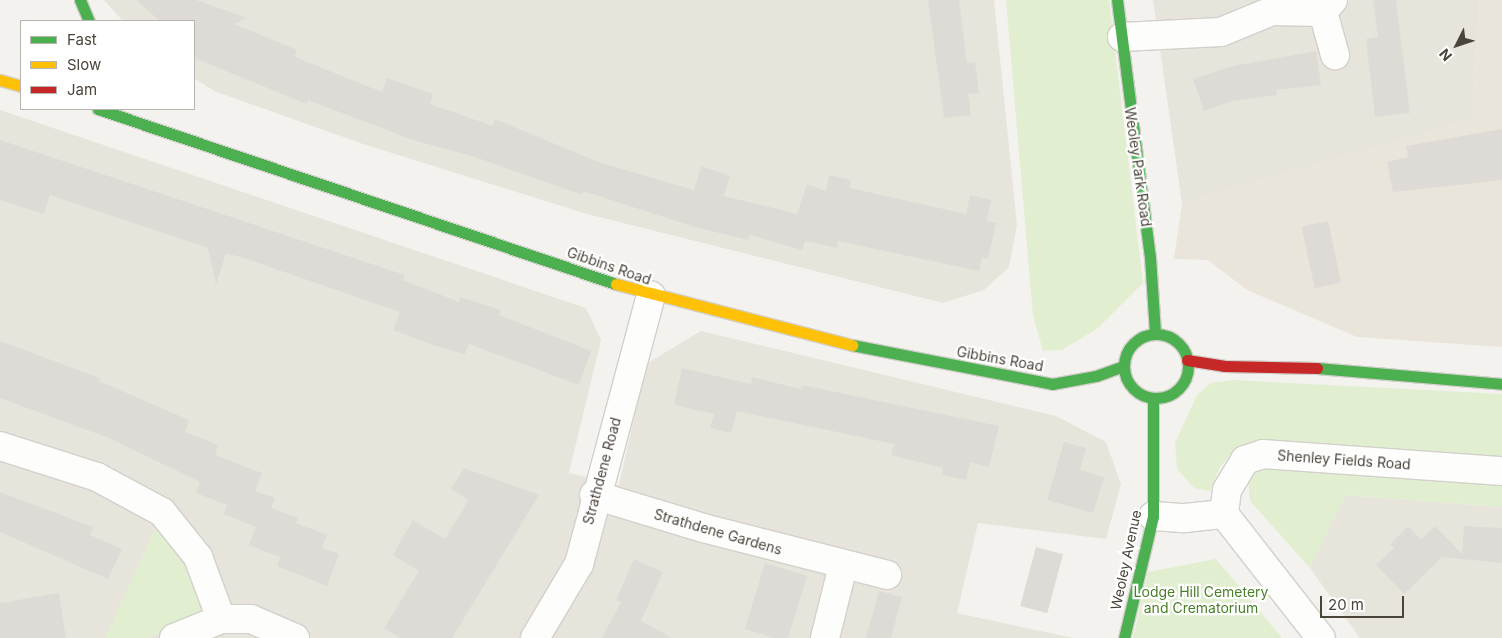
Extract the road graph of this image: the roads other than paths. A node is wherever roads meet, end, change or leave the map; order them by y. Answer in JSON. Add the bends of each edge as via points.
{"nodes":[{"id":1,"x":80,"y":0,"type":"edge"},
{"id":2,"x":1117,"y":0,"type":"edge"},
{"id":3,"x":1328,"y":6,"type":"edge"},
{"id":4,"x":89,"y":20,"type":"edge"},
{"id":5,"x":1122,"y":37,"type":"junction"},
{"id":6,"x":1335,"y":55,"type":"dead end"},
{"id":7,"x":0,"y":80,"type":"edge"},
{"id":8,"x":20,"y":86,"type":"edge"},
{"id":9,"x":102,"y":110,"type":"edge"},
{"id":10,"x":651,"y":296,"type":"junction"},
{"id":11,"x":1154,"y":333,"type":"junction"},
{"id":12,"x":1188,"y":360,"type":"junction"},
{"id":13,"x":1123,"y":366,"type":"junction"},
{"id":14,"x":1502,"y":384,"type":"edge"},
{"id":15,"x":1153,"y":398,"type":"junction"},
{"id":16,"x":0,"y":446,"type":"edge"},
{"id":17,"x":1502,"y":471,"type":"edge"},
{"id":18,"x":594,"y":495,"type":"junction"},
{"id":19,"x":1224,"y":514,"type":"junction"},
{"id":20,"x":1153,"y":516,"type":"junction"},
{"id":21,"x":843,"y":566,"type":"junction"},
{"id":22,"x":887,"y":575,"type":"dead end"},
{"id":23,"x":221,"y":619,"type":"junction"},
{"id":24,"x":174,"y":638,"type":"edge"},
{"id":25,"x":295,"y":638,"type":"edge"},
{"id":26,"x":535,"y":638,"type":"edge"},
{"id":27,"x":825,"y":638,"type":"edge"},
{"id":28,"x":1124,"y":638,"type":"edge"},
{"id":29,"x":1321,"y":638,"type":"edge"}],
"edges":[{"from":1,"to":4,"type":"street"},
{"from":2,"to":5,"type":"street","name":"Weoley Park Road"},
{"from":3,"to":5,"type":"street","via":[[1272,11],[1221,32]]},
{"from":3,"to":6,"type":"street"},
{"from":5,"to":11,"type":"street","name":"Weoley Park Road","via":[[1150,258]]},
{"from":7,"to":8,"type":"street"},
{"from":9,"to":10,"type":"street","name":"Gibbins Road"},
{"from":10,"to":13,"type":"street","name":"Gibbins Road","via":[[898,356],[1052,384],[1096,376]]},
{"from":10,"to":18,"type":"street","name":"Strathdene Road"},
{"from":11,"to":12,"type":"street","via":[[1179,344]]},
{"from":11,"to":13,"type":"street","via":[[1136,340],[1125,356]]},
{"from":12,"to":14,"type":"street","via":[[1224,366],[1324,368]]},
{"from":12,"to":15,"type":"street","via":[[1185,379],[1179,388],[1172,394]]},
{"from":13,"to":15,"type":"street","via":[[1129,384]]},
{"from":15,"to":20,"type":"street","name":"Weoley Avenue"},
{"from":16,"to":23,"type":"street","via":[[97,477],[162,512],[198,556]]},
{"from":17,"to":19,"type":"street","name":"Shenley Fields Road","via":[[1263,454],[1244,460],[1227,490]]},
{"from":18,"to":21,"type":"street","name":"Strathdene Gardens"},
{"from":18,"to":26,"type":"street","name":"Strathdene Road","via":[[579,564]]},
{"from":19,"to":20,"type":"street","via":[[1185,518]]},
{"from":19,"to":29,"type":"street"},
{"from":20,"to":28,"type":"street","name":"Weoley Avenue"},
{"from":21,"to":22,"type":"street","name":"Strathdene Gardens"},
{"from":21,"to":27,"type":"street"},
{"from":23,"to":24,"type":"street"},
{"from":23,"to":25,"type":"street","via":[[252,619]]}]}
